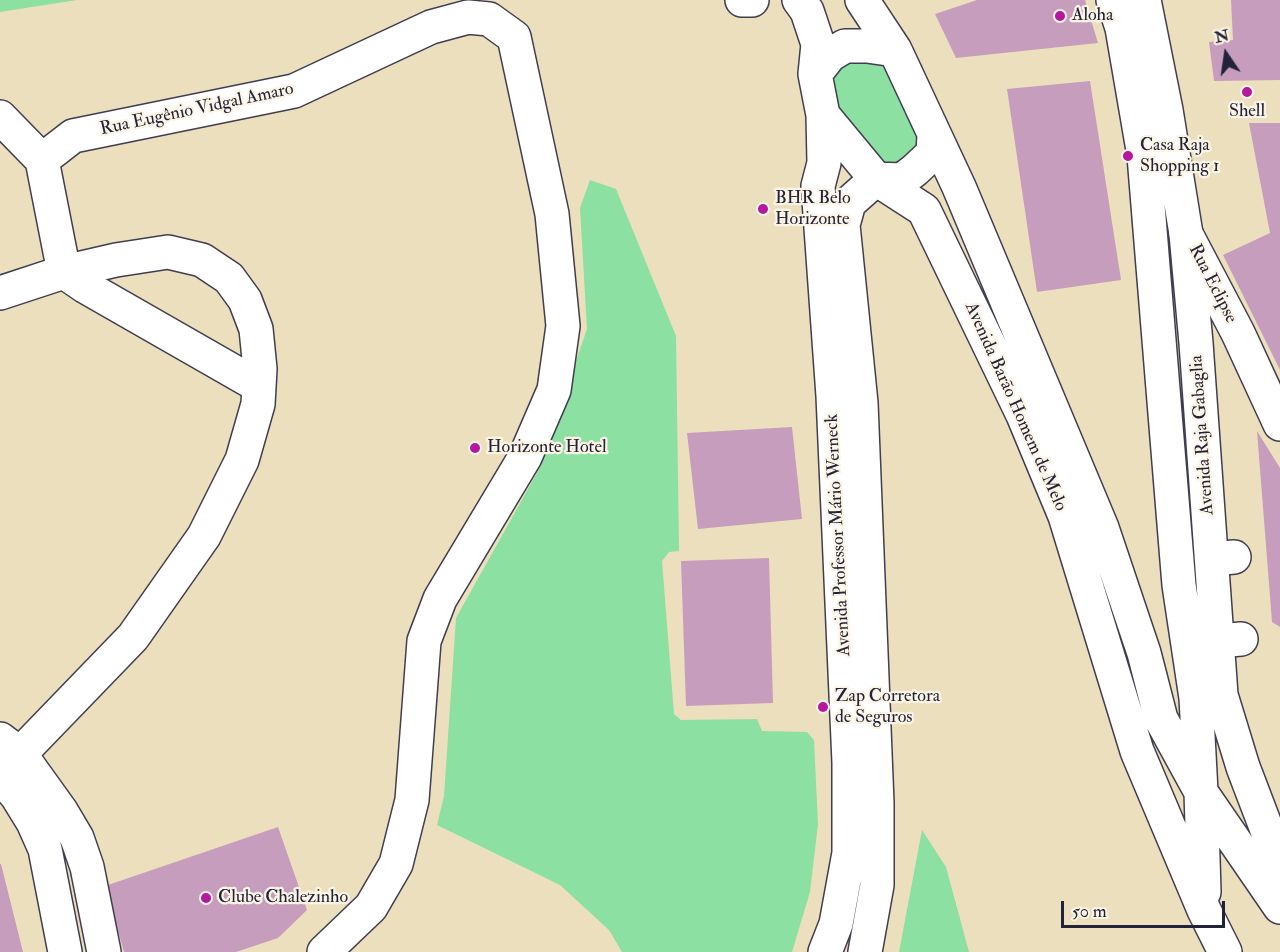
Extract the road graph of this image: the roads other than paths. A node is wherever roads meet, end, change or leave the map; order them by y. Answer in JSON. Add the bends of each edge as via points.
{"nodes":[{"id":1,"x":742,"y":0,"type":"edge"},
{"id":2,"x":752,"y":0,"type":"edge"},
{"id":3,"x":799,"y":0,"type":"edge"},
{"id":4,"x":862,"y":0,"type":"edge"},
{"id":5,"x":1113,"y":0,"type":"edge"},
{"id":6,"x":1144,"y":0,"type":"edge"},
{"id":7,"x":895,"y":50,"type":"junction"},
{"id":8,"x":815,"y":74,"type":"junction"},
{"id":9,"x":823,"y":116,"type":"junction"},
{"id":10,"x":0,"y":117,"type":"edge"},
{"id":11,"x":934,"y":135,"type":"junction"},
{"id":12,"x":42,"y":160,"type":"junction"},
{"id":13,"x":876,"y":179,"type":"junction"},
{"id":14,"x":1186,"y":234,"type":"junction"},
{"id":15,"x":64,"y":272,"type":"junction"},
{"id":16,"x":0,"y":293,"type":"edge"},
{"id":17,"x":1238,"y":333,"type":"junction"},
{"id":18,"x":1196,"y":343,"type":"junction"},
{"id":19,"x":260,"y":386,"type":"junction"},
{"id":20,"x":847,"y":400,"type":"junction"},
{"id":21,"x":1280,"y":424,"type":"edge"},
{"id":22,"x":5,"y":760,"type":"edge"},
{"id":23,"x":1201,"y":792,"type":"junction"},
{"id":24,"x":1277,"y":844,"type":"edge"},
{"id":25,"x":1280,"y":907,"type":"edge"},
{"id":26,"x":1204,"y":910,"type":"junction"},
{"id":27,"x":64,"y":952,"type":"edge"},
{"id":28,"x":104,"y":952,"type":"edge"},
{"id":29,"x":324,"y":952,"type":"edge"},
{"id":30,"x":825,"y":952,"type":"edge"},
{"id":31,"x":865,"y":952,"type":"edge"},
{"id":32,"x":1201,"y":952,"type":"edge"},
{"id":33,"x":1225,"y":952,"type":"edge"}],
"edges":[{"from":1,"to":2,"type":"main road"},
{"from":3,"to":8,"type":"main road","name":"Avenida Barão Homem de Melo","via":[[818,44]]},
{"from":4,"to":7,"type":"main road","name":"Avenida Barão Homem de Melo"},
{"from":5,"to":23,"type":"main road","name":"Avenida Raja Gabaglia","via":[[1122,28],[1144,156],[1179,585],[1196,698]]},
{"from":6,"to":14,"type":"main road","name":"Avenida Raja Gabaglia"},
{"from":7,"to":8,"type":"main road","via":[[845,46],[830,55]]},
{"from":7,"to":11,"type":"main road","name":"Avenida Barão Homem de Melo"},
{"from":8,"to":9,"type":"main road","name":"Avenida Barão Homem de Melo"},
{"from":9,"to":13,"type":"main road","name":"Avenida Barão Homem de Melo"},
{"from":9,"to":20,"type":"main road","name":"Avenida Professor Mário Werneck","via":[[824,163],[818,186]]},
{"from":10,"to":12,"type":"main road"},
{"from":11,"to":13,"type":"main road","via":[[933,153],[909,175],[902,180]]},
{"from":11,"to":23,"type":"main road","name":"Avenida Barão Homem de Melo","via":[[971,213],[1102,528],[1144,653],[1161,719]]},
{"from":12,"to":15,"type":"main road"},
{"from":12,"to":29,"type":"main road","name":"Rua Eugênio Vidgal Amaro","via":[[73,136],[294,91],[431,27],[468,18],[489,20],[514,37],[552,214],[563,326],[554,390],[525,457],[440,599],[424,641],[412,800],[396,864],[371,907]]},
{"from":13,"to":20,"type":"main road","name":"Avenida Professor Mário Werneck","via":[[849,203],[843,225]]},
{"from":13,"to":26,"type":"main road","name":"Avenida Barão Homem de Melo","via":[[924,210],[1023,415],[1065,516],[1137,751]]},
{"from":14,"to":17,"type":"main road","name":"Rua Eclipse"},
{"from":14,"to":18,"type":"main road","name":"Avenida Raja Gabaglia"},
{"from":15,"to":16,"type":"main road"},
{"from":15,"to":19,"type":"main road"},
{"from":15,"to":19,"type":"main road","via":[[168,252],[202,260],[229,278],[245,300],[256,329]]},
{"from":17,"to":18,"type":"main road","name":"Rua Eclipse","via":[[1209,331]]},
{"from":17,"to":21,"type":"main road","name":"Rua Eclipse"},
{"from":18,"to":24,"type":"main road","name":"Avenida Raja Gabaglia","via":[[1223,558],[1229,640],[1221,695],[1244,767]]},
{"from":19,"to":22,"type":"main road","via":[[242,460],[204,536],[133,637]]},
{"from":20,"to":30,"type":"main road","name":"Avenida Professor Mário Werneck","via":[[849,842],[844,890]]},
{"from":20,"to":31,"type":"main road","name":"Avenida Professor Mário Werneck","via":[[877,803],[876,885]]},
{"from":22,"to":27,"type":"main road","via":[[17,796],[45,849]]},
{"from":22,"to":28,"type":"main road","via":[[62,811],[77,838],[87,867]]},
{"from":23,"to":25,"type":"main road","name":"Avenida Barão Homem de Melo"},
{"from":23,"to":26,"type":"main road","name":"Avenida Raja Gabaglia"},
{"from":26,"to":32,"type":"main road","name":"Avenida Raja Gabaglia"},
{"from":26,"to":33,"type":"main road","name":"Avenida Barão Homem de Melo"}]}
